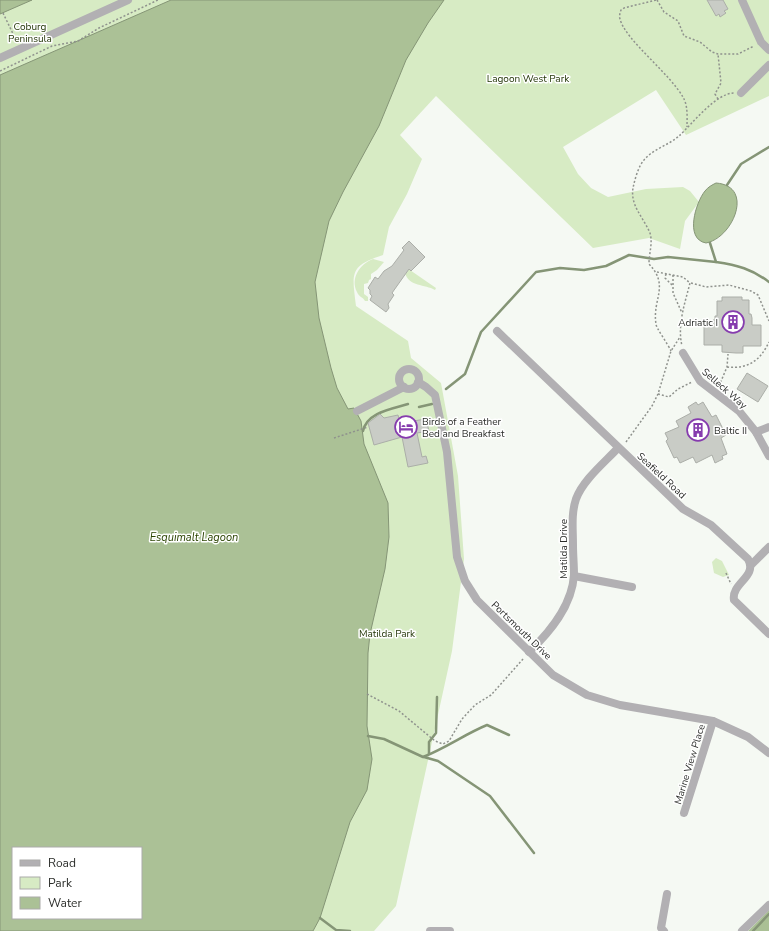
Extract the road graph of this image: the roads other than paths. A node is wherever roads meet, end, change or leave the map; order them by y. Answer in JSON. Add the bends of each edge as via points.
{"nodes":[{"id":1,"x":128,"y":0,"type":"edge"},
{"id":2,"x":742,"y":0,"type":"edge"},
{"id":3,"x":769,"y":50,"type":"edge"},
{"id":4,"x":0,"y":58,"type":"edge"},
{"id":5,"x":769,"y":65,"type":"edge"},
{"id":6,"x":741,"y":93,"type":"road end"},
{"id":7,"x":497,"y":331,"type":"dead end"},
{"id":8,"x":683,"y":353,"type":"road end"},
{"id":9,"x":418,"y":382,"type":"junction"},
{"id":10,"x":404,"y":387,"type":"junction"},
{"id":11,"x":357,"y":411,"type":"dead end"},
{"id":12,"x":769,"y":427,"type":"edge"},
{"id":13,"x":756,"y":432,"type":"junction"},
{"id":14,"x":618,"y":448,"type":"junction"},
{"id":15,"x":769,"y":456,"type":"edge"},
{"id":16,"x":769,"y":546,"type":"edge"},
{"id":17,"x":751,"y":565,"type":"junction"},
{"id":18,"x":574,"y":576,"type":"junction"},
{"id":19,"x":632,"y":586,"type":"dead end"},
{"id":20,"x":769,"y":634,"type":"edge"},
{"id":21,"x":529,"y":652,"type":"junction"},
{"id":22,"x":713,"y":721,"type":"junction"},
{"id":23,"x":769,"y":752,"type":"edge"},
{"id":24,"x":684,"y":813,"type":"dead end"},
{"id":25,"x":667,"y":894,"type":"dead end"},
{"id":26,"x":769,"y":905,"type":"edge"},
{"id":27,"x":430,"y":931,"type":"edge"},
{"id":28,"x":450,"y":931,"type":"edge"},
{"id":29,"x":664,"y":931,"type":"edge"},
{"id":30,"x":742,"y":931,"type":"edge"}],
"edges":[{"from":1,"to":4,"type":"street"},
{"from":2,"to":3,"type":"street","via":[[761,42]]},
{"from":5,"to":6,"type":"street"},
{"from":7,"to":14,"type":"street","name":"Seafield Road"},
{"from":8,"to":13,"type":"street","name":"Selleck Way","via":[[700,381],[739,411]]},
{"from":9,"to":10,"type":"street","via":[[413,388]]},
{"from":9,"to":10,"type":"street","via":[[416,372],[407,369],[399,379]]},
{"from":9,"to":21,"type":"street","name":"Portsmouth Drive","via":[[435,395],[447,452],[458,557],[465,581],[476,600]]},
{"from":10,"to":11,"type":"street"},
{"from":12,"to":13,"type":"street"},
{"from":13,"to":15,"type":"street","name":"Selleck Way"},
{"from":14,"to":17,"type":"street","name":"Seafield Road","via":[[683,508],[720,532]]},
{"from":14,"to":18,"type":"street","name":"Matilda Drive","via":[[588,481],[577,498],[573,512]]},
{"from":16,"to":17,"type":"street"},
{"from":17,"to":20,"type":"street","via":[[750,574],[733,594],[734,600]]},
{"from":18,"to":19,"type":"street"},
{"from":18,"to":21,"type":"street","name":"Matilda Drive","via":[[571,591],[560,617]]},
{"from":21,"to":22,"type":"street","name":"Portsmouth Drive","via":[[553,674],[587,695],[620,705]]},
{"from":22,"to":23,"type":"street","name":"Portsmouth Drive","via":[[748,737]]},
{"from":22,"to":24,"type":"street","name":"Marine View Place"},
{"from":25,"to":29,"type":"street","via":[[661,928]]},
{"from":26,"to":30,"type":"street"},
{"from":27,"to":28,"type":"street"}]}
